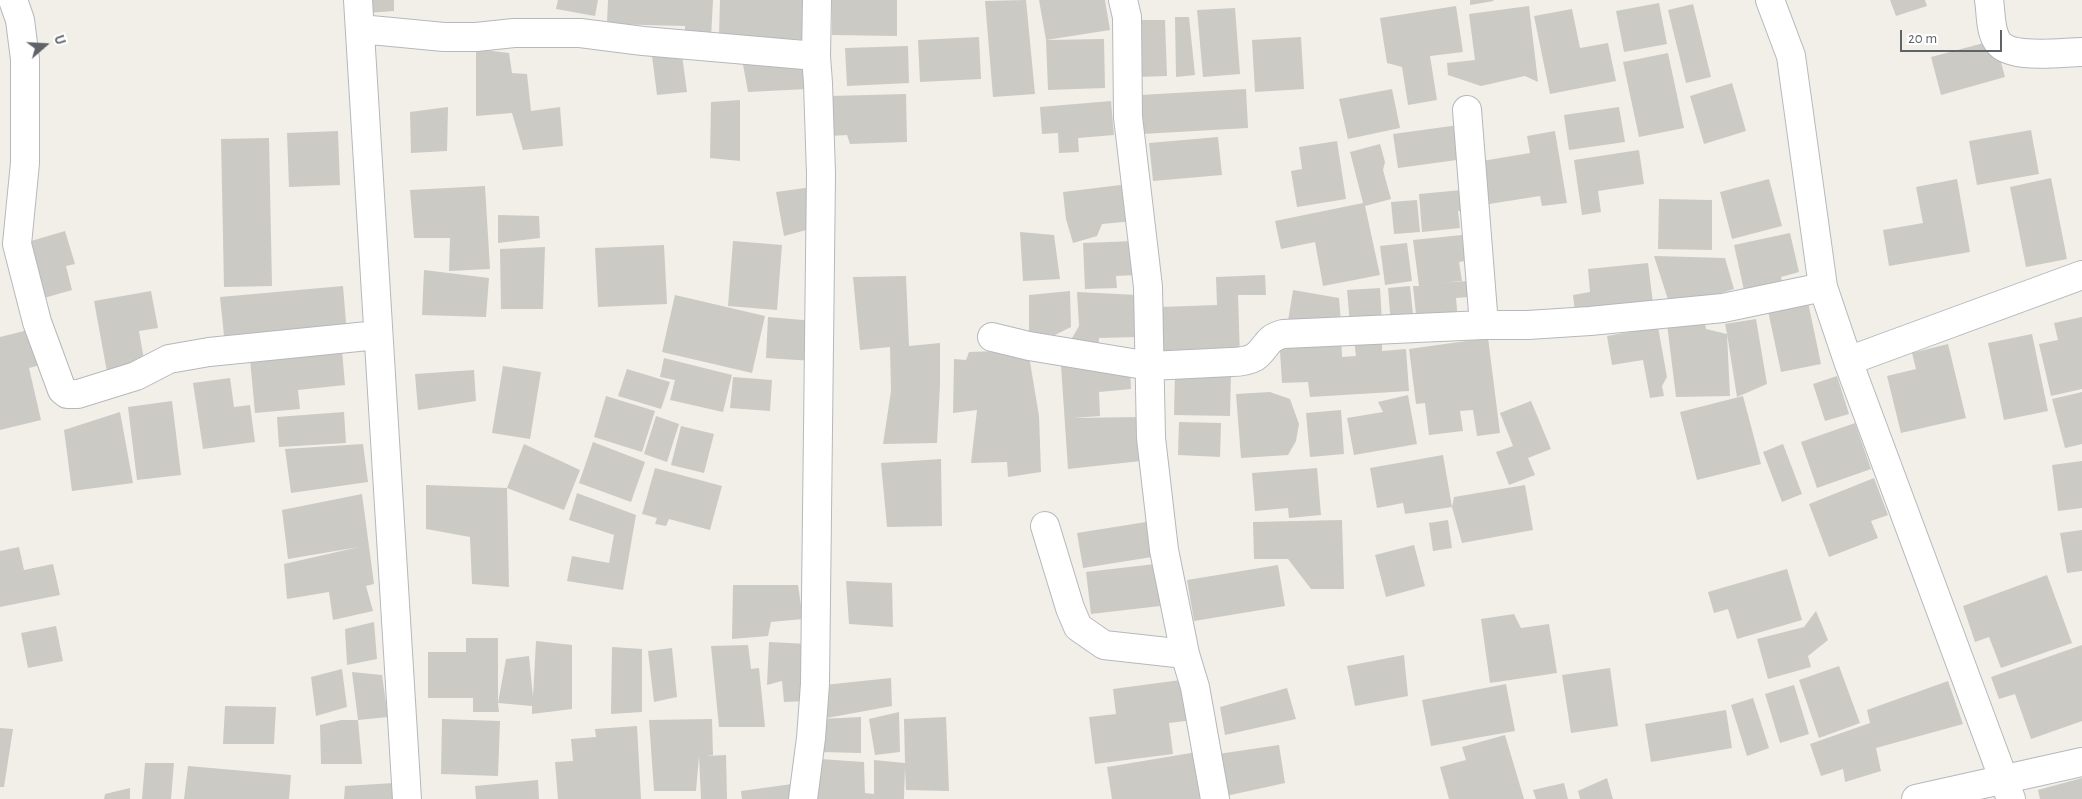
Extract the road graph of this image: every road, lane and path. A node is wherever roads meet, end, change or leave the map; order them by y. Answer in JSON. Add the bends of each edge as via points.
{"nodes":[{"id":1,"x":13,"y":0,"type":"edge"},
{"id":2,"x":358,"y":0,"type":"edge"},
{"id":3,"x":817,"y":0,"type":"edge"},
{"id":4,"x":1123,"y":0,"type":"edge"},
{"id":5,"x":1770,"y":0,"type":"edge"},
{"id":6,"x":1990,"y":0,"type":"edge"},
{"id":7,"x":360,"y":29,"type":"junction"},
{"id":8,"x":2082,"y":52,"type":"edge"},
{"id":9,"x":816,"y":56,"type":"junction"},
{"id":10,"x":1467,"y":110,"type":"dead end"},
{"id":11,"x":2082,"y":275,"type":"edge"},
{"id":12,"x":1823,"y":287,"type":"junction"},
{"id":13,"x":1484,"y":324,"type":"junction"},
{"id":14,"x":378,"y":335,"type":"junction"},
{"id":15,"x":992,"y":337,"type":"dead end"},
{"id":16,"x":1848,"y":361,"type":"junction"},
{"id":17,"x":1150,"y":366,"type":"junction"},
{"id":18,"x":1045,"y":526,"type":"dead end"},
{"id":19,"x":1185,"y":654,"type":"junction"},
{"id":20,"x":2082,"y":762,"type":"edge"},
{"id":21,"x":2007,"y":789,"type":"edge"},
{"id":22,"x":406,"y":799,"type":"edge"},
{"id":23,"x":804,"y":799,"type":"edge"},
{"id":24,"x":1215,"y":799,"type":"edge"},
{"id":25,"x":1916,"y":799,"type":"edge"}],
"edges":[{"from":1,"to":14,"type":"street","via":[[20,20],[25,59],[25,164],[17,244],[36,322],[62,390],[67,394],[78,394],[136,376],[168,359]]},
{"from":2,"to":7,"type":"street"},
{"from":3,"to":9,"type":"street"},
{"from":4,"to":17,"type":"street","via":[[1127,17],[1128,116],[1148,287]]},
{"from":5,"to":12,"type":"street","via":[[1791,56]]},
{"from":6,"to":8,"type":"street","via":[[1993,31],[2003,48],[2018,53]]},
{"from":7,"to":9,"type":"street","via":[[444,37],[580,33]]},
{"from":7,"to":14,"type":"street"},
{"from":9,"to":23,"type":"street","via":[[820,184],[815,684]]},
{"from":10,"to":13,"type":"street"},
{"from":11,"to":16,"type":"street"},
{"from":12,"to":13,"type":"street","via":[[1723,308],[1528,325]]},
{"from":12,"to":16,"type":"street"},
{"from":13,"to":17,"type":"street","via":[[1283,334],[1273,336],[1256,356],[1244,361]]},
{"from":14,"to":22,"type":"street"},
{"from":15,"to":17,"type":"street"},
{"from":16,"to":21,"type":"street"},
{"from":17,"to":19,"type":"street","via":[[1151,438],[1164,550]]},
{"from":18,"to":19,"type":"street","via":[[1078,627],[1104,645]]},
{"from":19,"to":24,"type":"street","via":[[1195,687]]},
{"from":20,"to":21,"type":"street"},
{"from":21,"to":25,"type":"street"}]}
